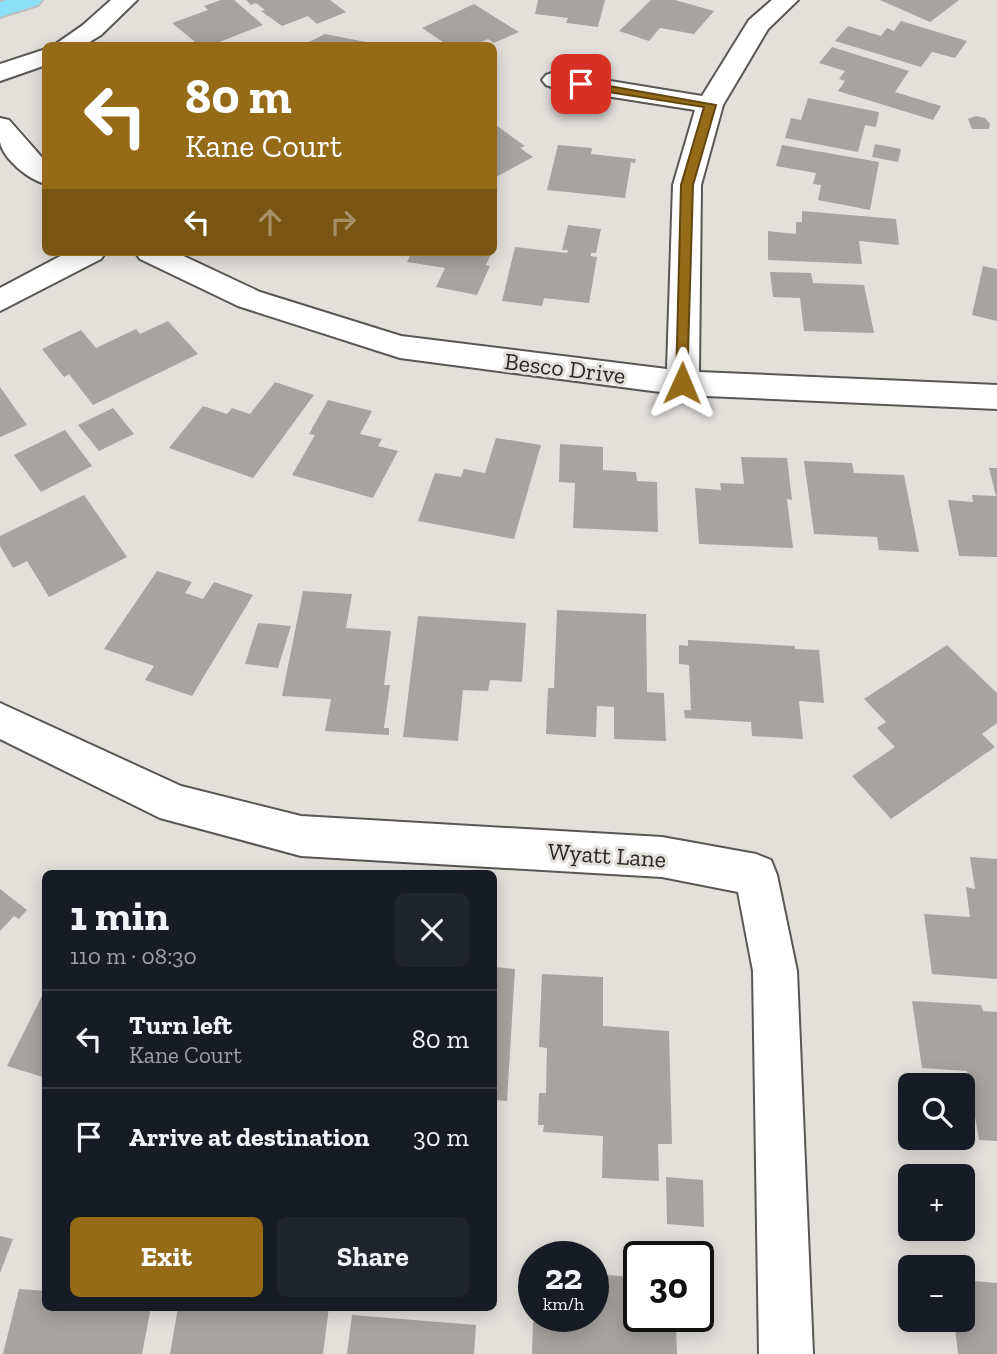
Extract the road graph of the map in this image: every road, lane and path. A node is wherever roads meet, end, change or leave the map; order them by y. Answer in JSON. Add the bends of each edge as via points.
{"nodes":[{"id":1,"x":30,"y":0,"type":"edge"},
{"id":2,"x":125,"y":0,"type":"edge"},
{"id":3,"x":786,"y":0,"type":"edge"},
{"id":4,"x":0,"y":10,"type":"edge"},
{"id":5,"x":72,"y":42,"type":"edge"},
{"id":6,"x":42,"y":57,"type":"edge"},
{"id":7,"x":0,"y":73,"type":"edge"},
{"id":8,"x":555,"y":80,"type":"dead end"},
{"id":9,"x":710,"y":105,"type":"junction"},
{"id":10,"x":0,"y":126,"type":"edge"},
{"id":11,"x":42,"y":173,"type":"edge"},
{"id":12,"x":84,"y":256,"type":"edge"},
{"id":13,"x":158,"y":256,"type":"edge"},
{"id":14,"x":0,"y":301,"type":"edge"},
{"id":15,"x":682,"y":383,"type":"junction"},
{"id":16,"x":997,"y":397,"type":"edge"},
{"id":17,"x":0,"y":720,"type":"edge"},
{"id":18,"x":786,"y":1354,"type":"edge"}],
"edges":[{"from":1,"to":4,"type":"main road"},
{"from":2,"to":5,"type":"street"},
{"from":3,"to":9,"type":"street","via":[[758,25]]},
{"from":6,"to":7,"type":"street"},
{"from":8,"to":9,"type":"street"},
{"from":9,"to":15,"type":"street","via":[[687,185]]},
{"from":10,"to":11,"type":"street"},
{"from":12,"to":14,"type":"street"},
{"from":13,"to":15,"type":"street","name":"Besco Drive","via":[[249,299],[400,347]]},
{"from":15,"to":16,"type":"street","name":"Besco Drive"},
{"from":17,"to":18,"type":"street","name":"Wyatt Lane","via":[[175,804],[302,836],[662,857],[756,875],[775,971]]}]}
